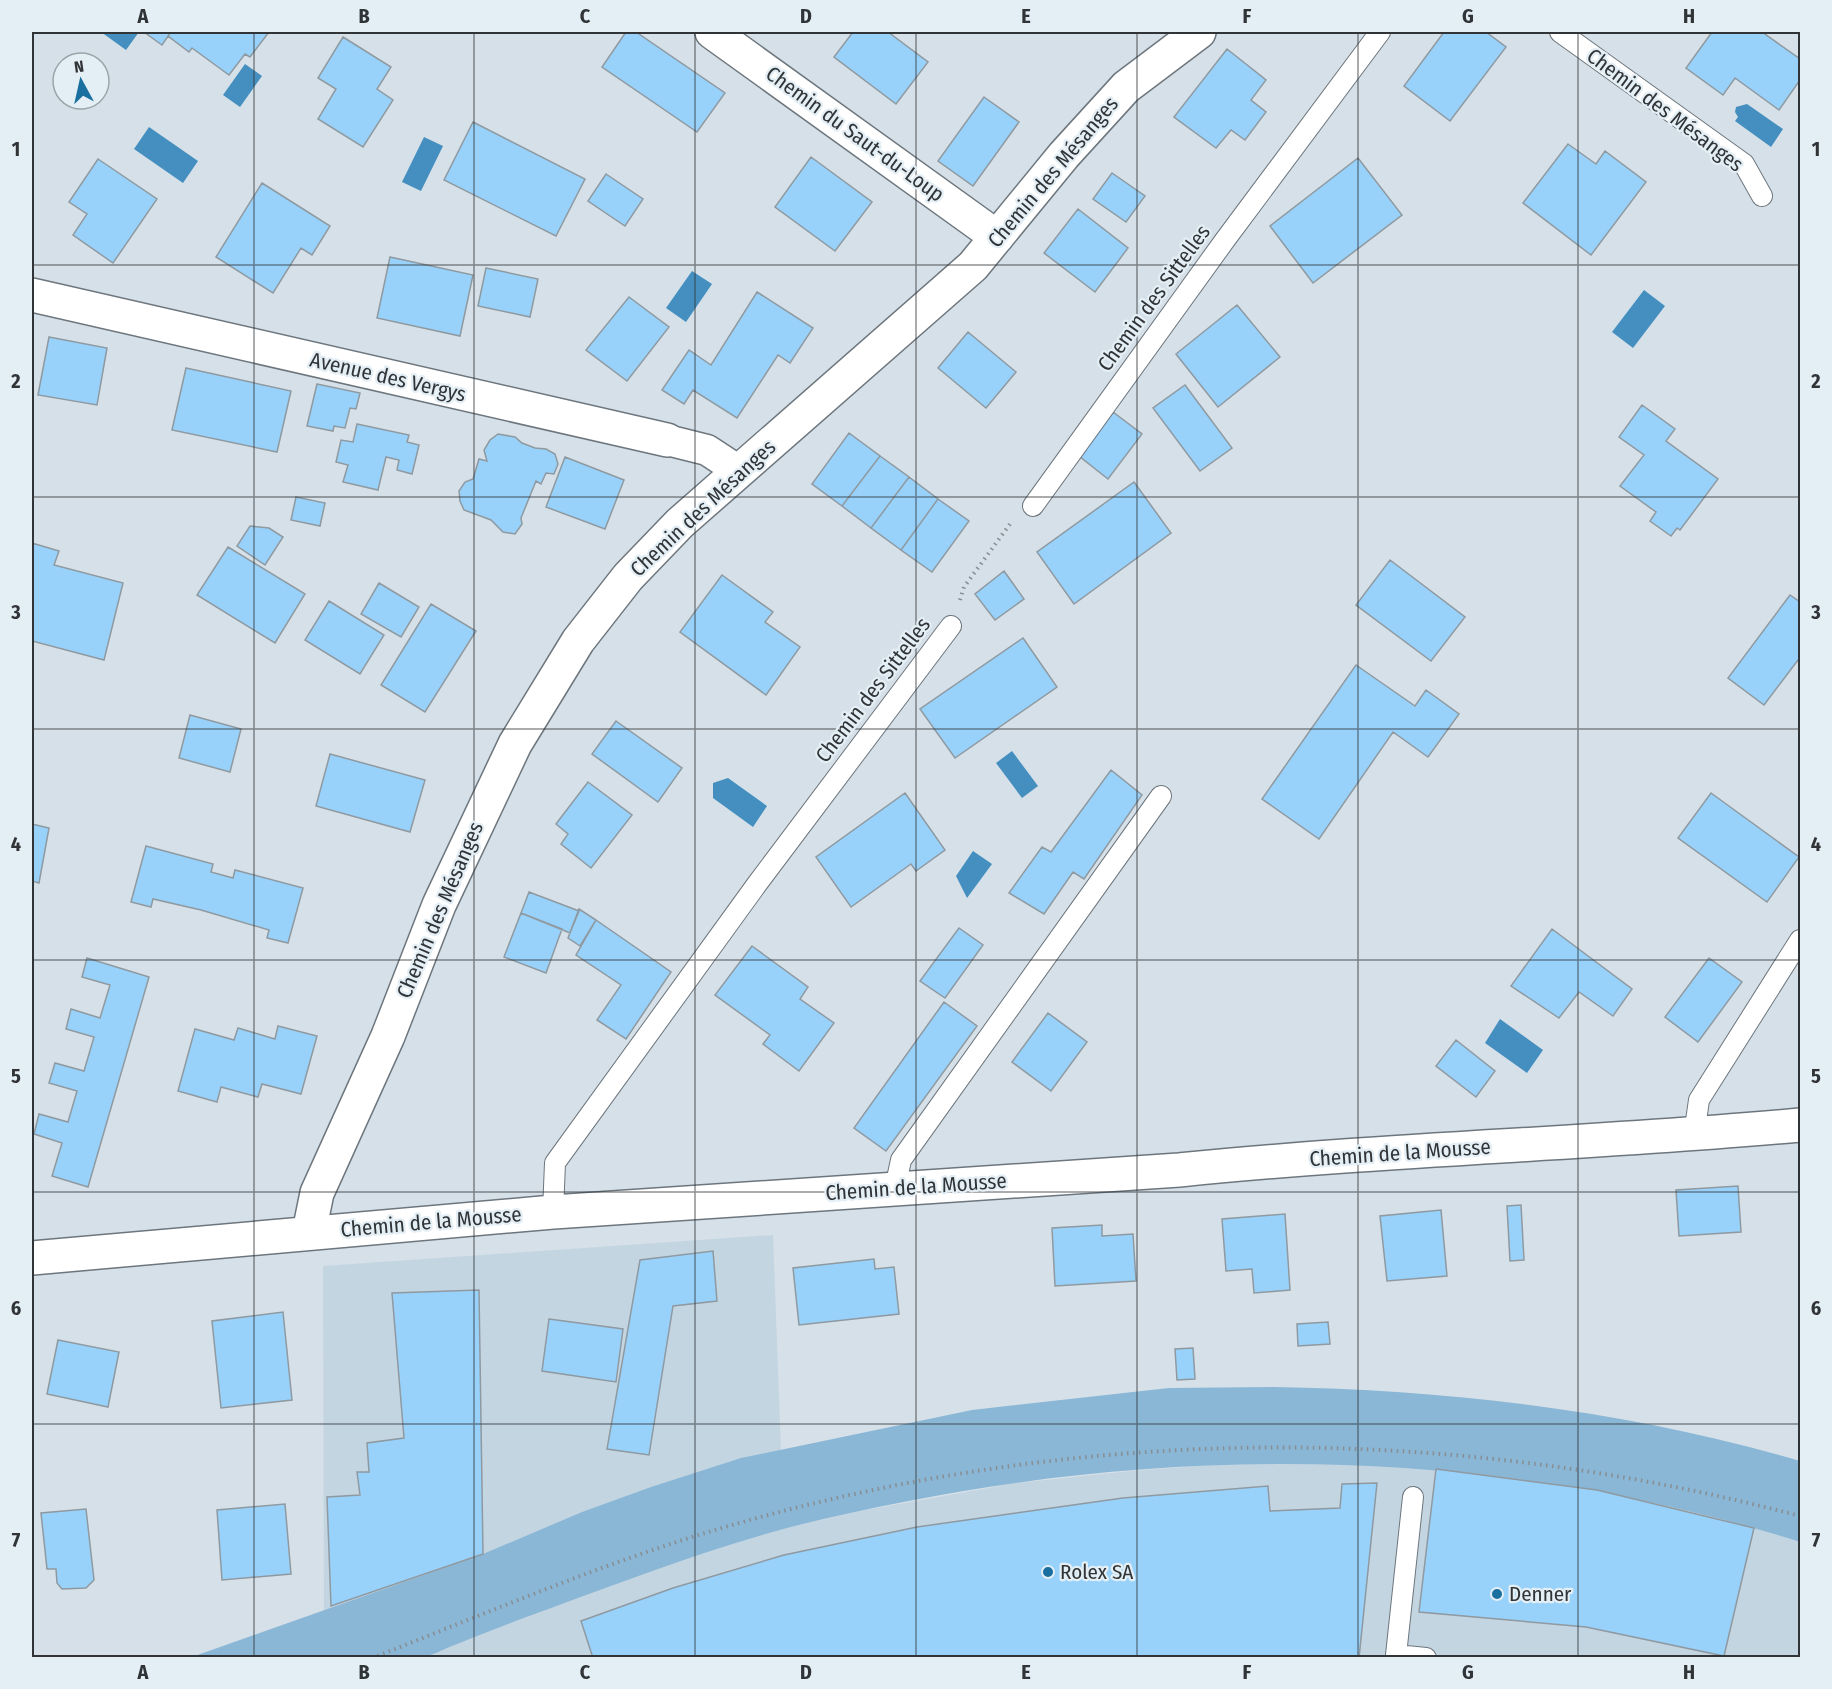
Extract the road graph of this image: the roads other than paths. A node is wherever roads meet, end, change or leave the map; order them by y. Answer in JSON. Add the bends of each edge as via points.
{"nodes":[{"id":1,"x":712,"y":32,"type":"edge"},
{"id":2,"x":1199,"y":32,"type":"edge"},
{"id":3,"x":1380,"y":32,"type":"edge"},
{"id":4,"x":1560,"y":32,"type":"edge"},
{"id":5,"x":1762,"y":196,"type":"dead end"},
{"id":6,"x":997,"y":237,"type":"junction"},
{"id":7,"x":32,"y":295,"type":"edge"},
{"id":8,"x":667,"y":440,"type":"joint"},
{"id":9,"x":739,"y":471,"type":"junction"},
{"id":10,"x":1033,"y":506,"type":"road end"},
{"id":11,"x":951,"y":626,"type":"road end"},
{"id":12,"x":1161,"y":796,"type":"dead end"},
{"id":13,"x":1800,"y":940,"type":"edge"},
{"id":14,"x":1800,"y":1125,"type":"edge"},
{"id":15,"x":1694,"y":1135,"type":"junction"},
{"id":16,"x":895,"y":1188,"type":"junction"},
{"id":17,"x":553,"y":1212,"type":"junction"},
{"id":18,"x":309,"y":1232,"type":"junction"},
{"id":19,"x":32,"y":1258,"type":"edge"},
{"id":20,"x":1413,"y":1497,"type":"dead end"},
{"id":21,"x":1426,"y":1658,"type":"edge"}],
"edges":[{"from":1,"to":6,"type":"street","name":"Chemin du Saut-du-Loup"},
{"from":2,"to":6,"type":"street","name":"Chemin des Mésanges","via":[[1126,87],[1064,154]]},
{"from":3,"to":10,"type":"lane","name":"Chemin des Sittelles"},
{"from":4,"to":5,"type":"lane","name":"Chemin des Mésanges","via":[[1744,164]]},
{"from":6,"to":9,"type":"street","name":"Chemin des Mésanges","via":[[974,266],[913,322]]},
{"from":7,"to":8,"type":"street","name":"Avenue des Vergys"},
{"from":8,"to":9,"type":"street","name":"Avenue des Vergys","via":[[707,450]]},
{"from":9,"to":18,"type":"street","name":"Chemin des Mésanges","via":[[680,523],[628,577],[578,641],[515,744],[439,905],[388,1036],[317,1193]]},
{"from":11,"to":17,"type":"lane","name":"Chemin des Sittelles","via":[[757,884],[555,1163]]},
{"from":12,"to":16,"type":"lane","via":[[901,1160]]},
{"from":13,"to":15,"type":"lane","via":[[1699,1100]]},
{"from":14,"to":15,"type":"street","name":"Chemin de la Mousse"},
{"from":15,"to":16,"type":"street","name":"Chemin de la Mousse"},
{"from":16,"to":17,"type":"street","name":"Chemin de la Mousse"},
{"from":17,"to":18,"type":"street","name":"Chemin de la Mousse"},
{"from":18,"to":19,"type":"street","name":"Chemin de la Mousse"},
{"from":20,"to":21,"type":"lane","via":[[1396,1655]]}]}
